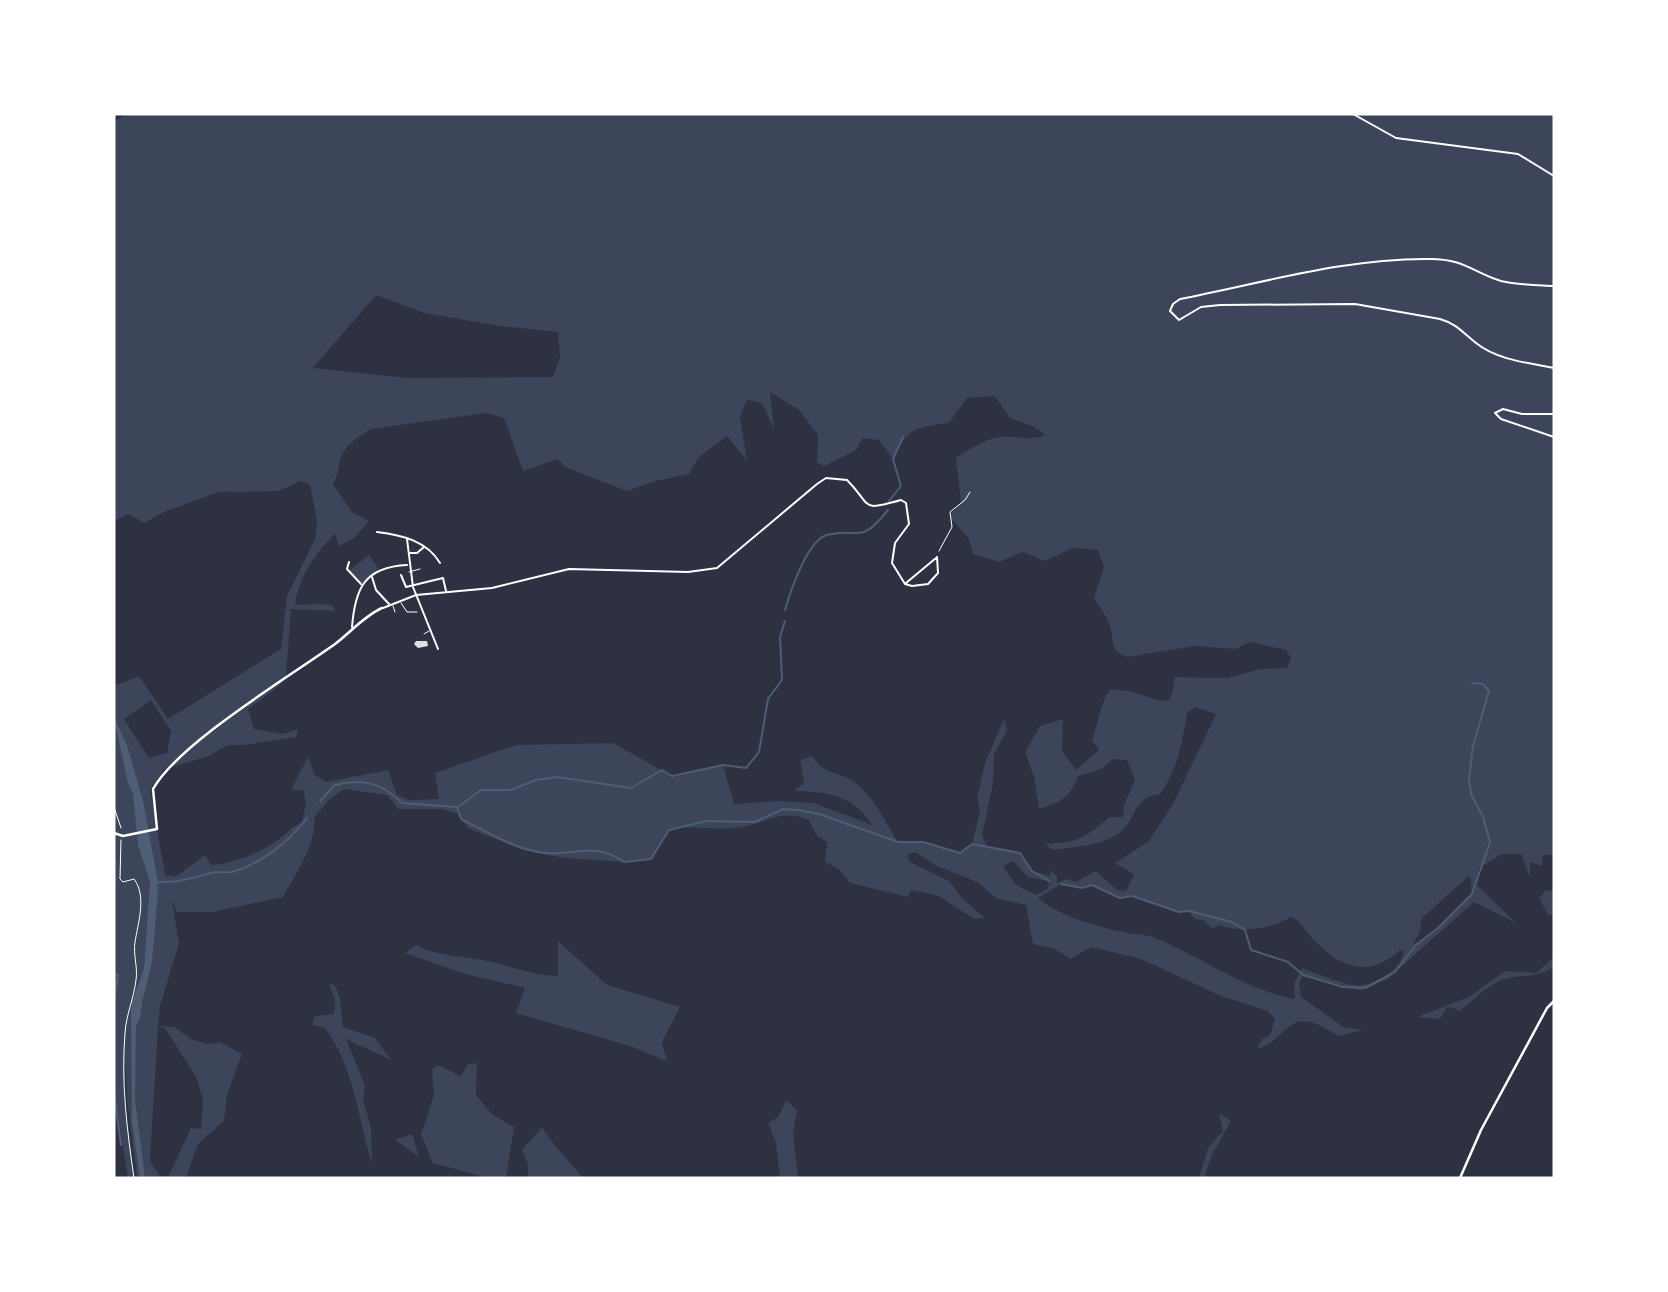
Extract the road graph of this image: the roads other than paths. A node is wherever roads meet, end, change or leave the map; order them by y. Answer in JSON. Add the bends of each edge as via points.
{"nodes":[{"id":1,"x":1291,"y":114,"type":"edge"},
{"id":2,"x":1311,"y":114,"type":"edge"},
{"id":3,"x":1353,"y":114,"type":"edge"},
{"id":4,"x":1554,"y":177,"type":"edge"},
{"id":5,"x":1554,"y":286,"type":"edge"},
{"id":6,"x":1554,"y":368,"type":"edge"},
{"id":7,"x":1554,"y":414,"type":"edge"},
{"id":8,"x":1554,"y":438,"type":"edge"},
{"id":9,"x":377,"y":532,"type":"dead end"},
{"id":10,"x":407,"y":539,"type":"junction"},
{"id":11,"x":425,"y":546,"type":"junction"},
{"id":12,"x":409,"y":553,"type":"junction"},
{"id":13,"x":349,"y":562,"type":"dead end"},
{"id":14,"x":440,"y":563,"type":"dead end"},
{"id":15,"x":408,"y":565,"type":"junction"},
{"id":16,"x":420,"y":569,"type":"dead end"},
{"id":17,"x":409,"y":572,"type":"junction"},
{"id":18,"x":401,"y":575,"type":"dead end"},
{"id":19,"x":371,"y":576,"type":"junction"},
{"id":20,"x":362,"y":584,"type":"junction"},
{"id":21,"x":905,"y":584,"type":"junction"},
{"id":22,"x":413,"y":587,"type":"junction"},
{"id":23,"x":446,"y":593,"type":"junction"},
{"id":24,"x":416,"y":595,"type":"junction"},
{"id":25,"x":400,"y":601,"type":"junction"},
{"id":26,"x":392,"y":604,"type":"junction"},
{"id":27,"x":382,"y":608,"type":"joint"},
{"id":28,"x":395,"y":612,"type":"dead end"},
{"id":29,"x":417,"y":612,"type":"dead end"},
{"id":30,"x":430,"y":629,"type":"junction"},
{"id":31,"x":352,"y":630,"type":"junction"},
{"id":32,"x":425,"y":634,"type":"dead end"},
{"id":33,"x":438,"y":649,"type":"dead end"},
{"id":34,"x":114,"y":833,"type":"edge"},
{"id":35,"x":1554,"y":1001,"type":"edge"},
{"id":36,"x":1460,"y":1178,"type":"edge"}],
"edges":[{"from":1,"to":2,"type":"street"},
{"from":3,"to":4,"type":"street","via":[[1396,138],[1518,154]]},
{"from":5,"to":6,"type":"street","via":[[1499,280],[1468,264],[1428,259],[1309,272],[1181,299],[1170,311],[1179,320],[1201,307],[1220,305],[1355,304],[1454,323],[1487,350]]},
{"from":7,"to":8,"type":"street","via":[[1503,409],[1495,413]]},
{"from":9,"to":10,"type":"street"},
{"from":10,"to":11,"type":"street"},
{"from":10,"to":12,"type":"street"},
{"from":11,"to":12,"type":"street"},
{"from":11,"to":14,"type":"street"},
{"from":12,"to":15,"type":"street"},
{"from":13,"to":20,"type":"street","via":[[347,569]]},
{"from":15,"to":17,"type":"street"},
{"from":15,"to":19,"type":"street"},
{"from":16,"to":17,"type":"lane"},
{"from":17,"to":22,"type":"street"},
{"from":18,"to":22,"type":"street","via":[[406,587]]},
{"from":19,"to":20,"type":"street"},
{"from":19,"to":26,"type":"street","via":[[379,595]]},
{"from":20,"to":31,"type":"street","via":[[355,598]]},
{"from":21,"to":21,"type":"street","via":[[933,580],[938,573],[937,557]]},
{"from":21,"to":23,"type":"street","via":[[892,563],[895,543],[909,524],[908,508],[901,500],[885,507],[871,506],[847,480],[826,478],[717,568],[688,572],[569,569],[492,588]]},
{"from":22,"to":23,"type":"street","via":[[443,578]]},
{"from":22,"to":24,"type":"street"},
{"from":23,"to":24,"type":"street"},
{"from":24,"to":25,"type":"street"},
{"from":24,"to":30,"type":"street"},
{"from":25,"to":26,"type":"street"},
{"from":25,"to":29,"type":"lane","via":[[407,612]]},
{"from":26,"to":27,"type":"street"},
{"from":26,"to":28,"type":"lane"},
{"from":27,"to":31,"type":"street"},
{"from":30,"to":32,"type":"lane"},
{"from":30,"to":33,"type":"street"},
{"from":31,"to":34,"type":"street","via":[[184,755],[153,789],[155,831]]},
{"from":35,"to":36,"type":"street","via":[[1481,1128]]}]}
